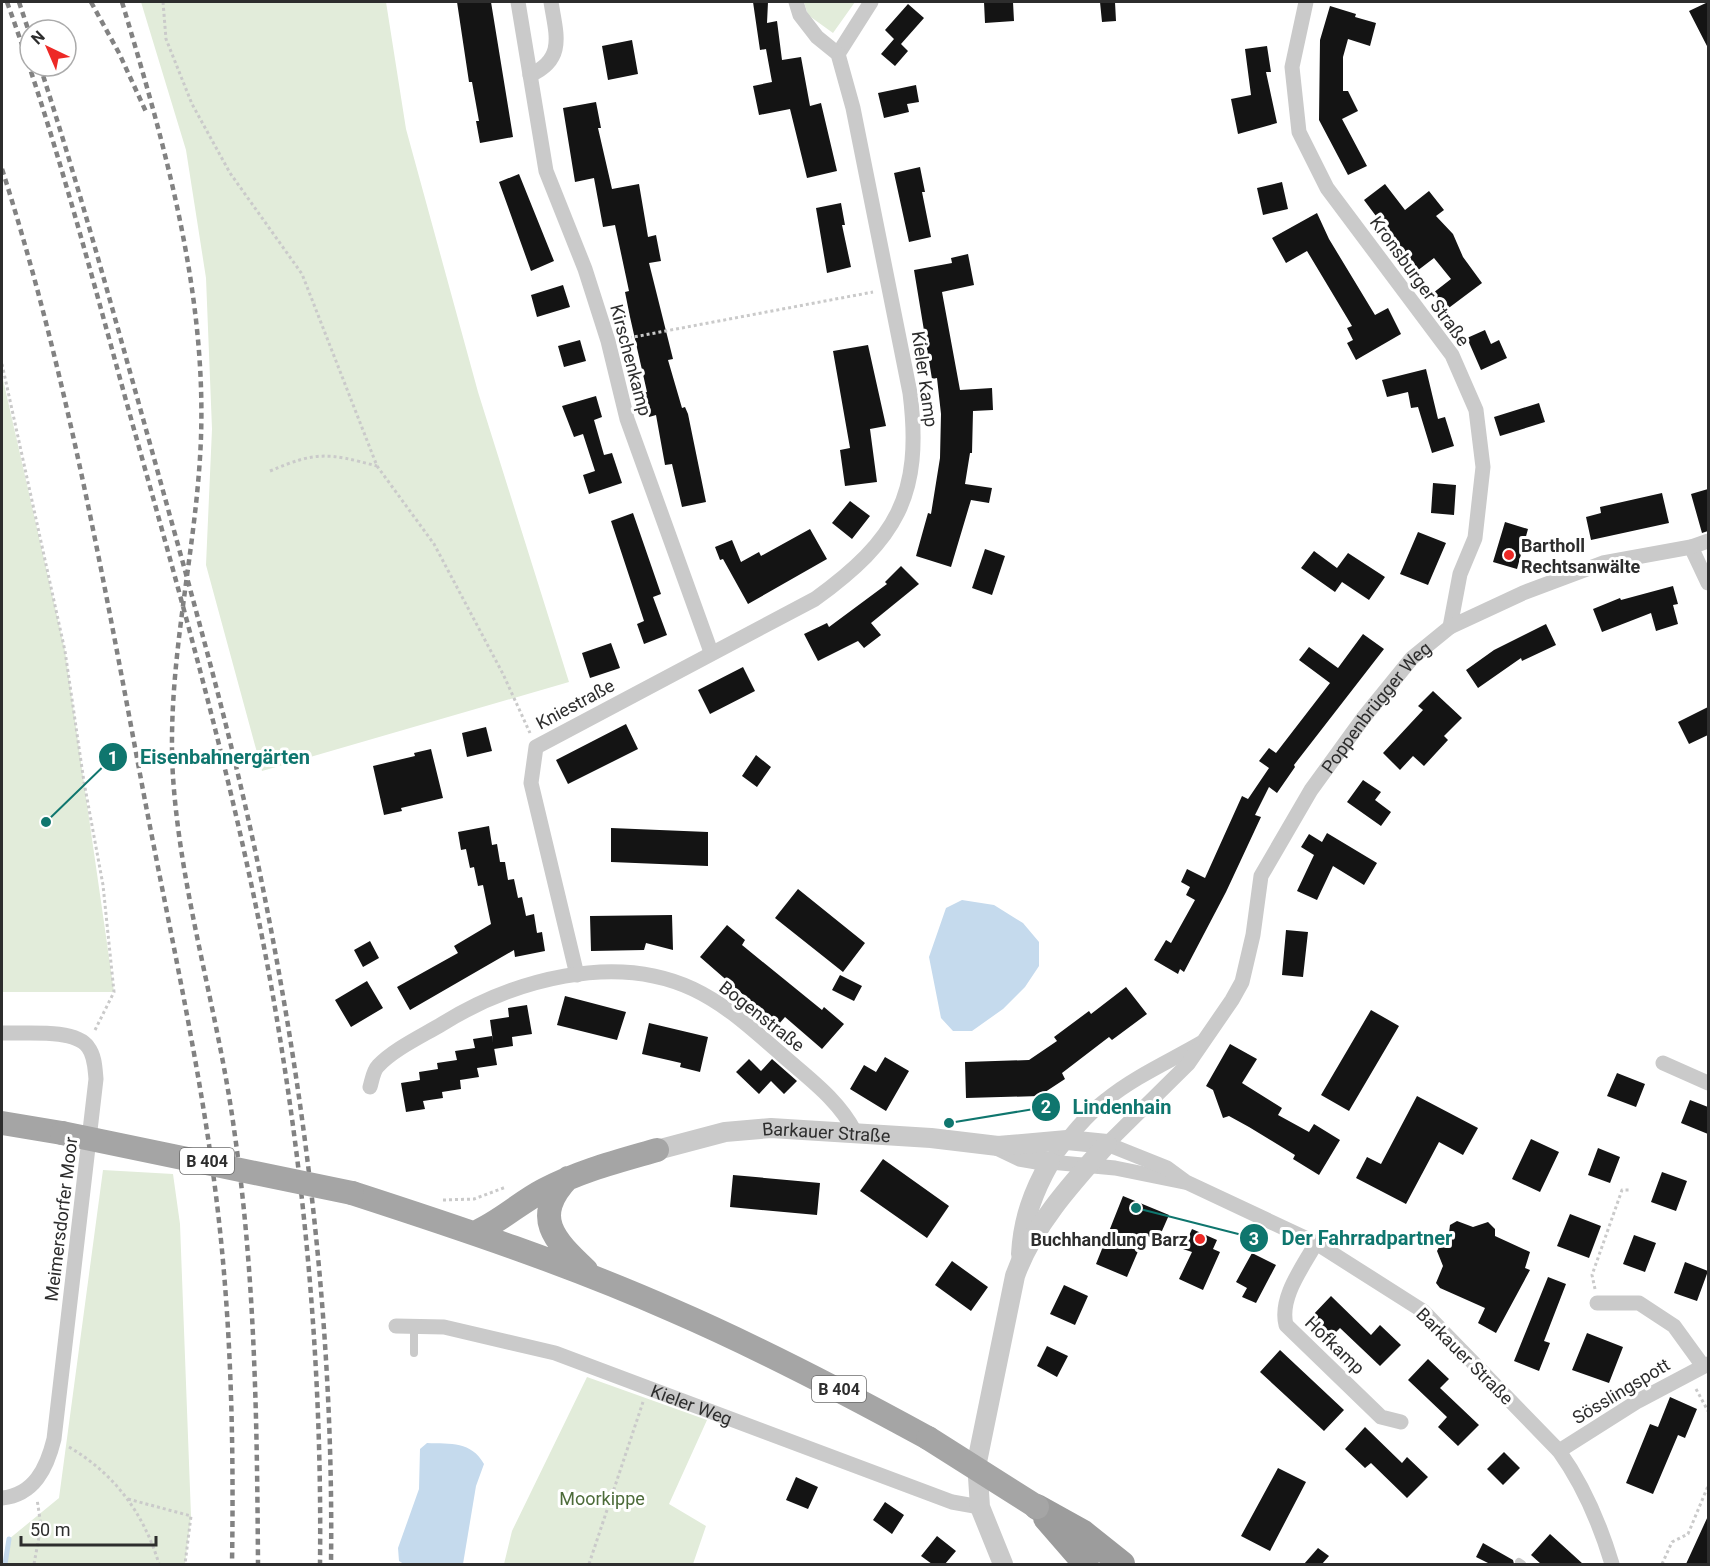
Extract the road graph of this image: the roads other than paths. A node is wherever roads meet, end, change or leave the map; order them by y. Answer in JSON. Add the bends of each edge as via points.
{"nodes":[{"id":1,"x":518,"y":2,"type":"edge"},
{"id":2,"x":551,"y":2,"type":"edge"},
{"id":3,"x":796,"y":2,"type":"edge"},
{"id":4,"x":871,"y":2,"type":"edge"},
{"id":5,"x":1306,"y":2,"type":"edge"},
{"id":6,"x":838,"y":54,"type":"junction"},
{"id":7,"x":530,"y":75,"type":"junction"},
{"id":8,"x":1708,"y":541,"type":"edge"},
{"id":9,"x":1691,"y":547,"type":"junction"},
{"id":10,"x":1708,"y":583,"type":"edge"},
{"id":11,"x":1450,"y":627,"type":"junction"},
{"id":12,"x":711,"y":651,"type":"junction"},
{"id":13,"x":576,"y":975,"type":"junction"},
{"id":14,"x":2,"y":1033,"type":"edge"},
{"id":15,"x":1204,"y":1041,"type":"junction"},
{"id":16,"x":1663,"y":1064,"type":"dead end"},
{"id":17,"x":1708,"y":1083,"type":"edge"},
{"id":18,"x":370,"y":1088,"type":"dead end"},
{"id":19,"x":7,"y":1129,"type":"edge"},
{"id":20,"x":855,"y":1132,"type":"junction"},
{"id":21,"x":1067,"y":1140,"type":"junction"},
{"id":22,"x":1107,"y":1144,"type":"junction"},
{"id":23,"x":998,"y":1146,"type":"junction"},
{"id":24,"x":657,"y":1150,"type":"joint"},
{"id":25,"x":1050,"y":1162,"type":"junction"},
{"id":26,"x":1088,"y":1165,"type":"junction"},
{"id":27,"x":568,"y":1178,"type":"junction"},
{"id":28,"x":1186,"y":1182,"type":"junction"},
{"id":29,"x":474,"y":1233,"type":"junction"},
{"id":30,"x":1316,"y":1243,"type":"junction"},
{"id":31,"x":1021,"y":1257,"type":"junction"},
{"id":32,"x":593,"y":1277,"type":"junction"},
{"id":33,"x":1597,"y":1303,"type":"road end"},
{"id":34,"x":396,"y":1326,"type":"dead end"},
{"id":35,"x":414,"y":1326,"type":"junction"},
{"id":36,"x":414,"y":1353,"type":"dead end"},
{"id":37,"x":1706,"y":1365,"type":"edge"},
{"id":38,"x":1401,"y":1422,"type":"dead end"},
{"id":39,"x":1559,"y":1451,"type":"junction"},
{"id":40,"x":2,"y":1498,"type":"edge"},
{"id":41,"x":980,"y":1507,"type":"junction"},
{"id":42,"x":1037,"y":1507,"type":"junction"},
{"id":43,"x":1003,"y":1564,"type":"edge"},
{"id":44,"x":1086,"y":1564,"type":"edge"},
{"id":45,"x":1122,"y":1564,"type":"edge"},
{"id":46,"x":1612,"y":1564,"type":"edge"}],
"edges":[{"from":1,"to":7,"type":"street","name":"Kirschenkamp"},
{"from":2,"to":7,"type":"street","via":[[557,39],[555,54],[543,70]]},
{"from":3,"to":6,"type":"street","via":[[800,15],[817,38]]},
{"from":4,"to":6,"type":"street"},
{"from":5,"to":11,"type":"street","name":"Kronsburger Straße","via":[[1292,67],[1299,132],[1327,188],[1452,355],[1476,410],[1483,467],[1475,538],[1460,574]]},
{"from":6,"to":12,"type":"street","name":"Kieler Kamp","via":[[853,108],[905,359],[915,428],[910,480],[901,509],[887,534],[854,570],[815,599]]},
{"from":7,"to":12,"type":"street","name":"Kirschenkamp","via":[[546,171],[585,269],[627,419]]},
{"from":8,"to":9,"type":"street","name":"Poppenbrügger Weg"},
{"from":9,"to":10,"type":"street"},
{"from":9,"to":11,"type":"street","name":"Poppenbrügger Weg","via":[[1603,563]]},
{"from":11,"to":15,"type":"street","name":"Poppenbrügger Weg","via":[[1412,658],[1311,790],[1261,876],[1242,982]]},
{"from":12,"to":13,"type":"street","name":"Kniestraße","via":[[536,747],[531,783]]},
{"from":13,"to":18,"type":"street","name":"Bogenstraße","via":[[523,986],[474,1004],[376,1067]]},
{"from":13,"to":20,"type":"street","name":"Bogenstraße","via":[[619,973],[658,977],[710,998],[736,1015],[834,1100]]},
{"from":14,"to":40,"type":"street","name":"Meimersdorfer Moor","via":[[72,1035],[87,1045],[96,1079],[54,1439],[44,1472],[34,1483]]},
{"from":15,"to":21,"type":"street","name":"Poppenbrügger Weg","via":[[1106,1099]]},
{"from":15,"to":22,"type":"street","name":"Poppenbrügger Weg","via":[[1188,1064]]},
{"from":16,"to":17,"type":"street"},
{"from":19,"to":29,"type":"main road","number":"B 404","bridge":true,"via":[[62,1133],[352,1193]]},
{"from":20,"to":23,"type":"street","name":"Barkauer Straße"},
{"from":20,"to":24,"type":"street","name":"Barkauer Straße","via":[[745,1129]]},
{"from":21,"to":22,"type":"street","name":"Barkauer Straße"},
{"from":21,"to":23,"type":"street","name":"Barkauer Straße"},
{"from":21,"to":25,"type":"street","name":"Poppenbrügger Weg"},
{"from":22,"to":26,"type":"street","name":"Poppenbrügger Weg"},
{"from":22,"to":28,"type":"street","name":"Barkauer Straße","via":[[1167,1168]]},
{"from":23,"to":25,"type":"street","name":"Barkauer Straße","via":[[1021,1157]]},
{"from":24,"to":27,"type":"main road"},
{"from":25,"to":26,"type":"street","name":"Barkauer Straße"},
{"from":25,"to":31,"type":"street","via":[[1030,1201]]},
{"from":26,"to":28,"type":"street","name":"Barkauer Straße"},
{"from":26,"to":31,"type":"street"},
{"from":27,"to":29,"type":"main road"},
{"from":27,"to":32,"type":"main road","via":[[551,1205],[550,1229]]},
{"from":28,"to":30,"type":"street","name":"Barkauer Straße"},
{"from":29,"to":32,"type":"main road","number":"B 404"},
{"from":30,"to":38,"type":"street","name":"Hofkamp","via":[[1289,1293],[1283,1312],[1286,1325],[1381,1417]]},
{"from":30,"to":39,"type":"street","name":"Barkauer Straße","via":[[1423,1311]]},
{"from":31,"to":41,"type":"street","via":[[1004,1321],[977,1462]]},
{"from":32,"to":42,"type":"main road","number":"B 404","bridge":true,"via":[[748,1344],[928,1438]]},
{"from":33,"to":37,"type":"street","name":"Sösslingspott","via":[[1639,1303],[1674,1326]]},
{"from":34,"to":35,"type":"street","name":"Kieler Weg"},
{"from":35,"to":36,"type":"lane"},
{"from":35,"to":41,"type":"street","name":"Kieler Weg","via":[[444,1327],[555,1353],[952,1502]]},
{"from":37,"to":39,"type":"street","name":"Sösslingspott","via":[[1638,1401]]},
{"from":39,"to":46,"type":"street","name":"Barkauer Straße","via":[[1578,1477]]},
{"from":41,"to":43,"type":"street"},
{"from":42,"to":44,"type":"highway","number":"B 404"},
{"from":42,"to":45,"type":"highway","number":"B 404","via":[[1082,1532]]}]}
